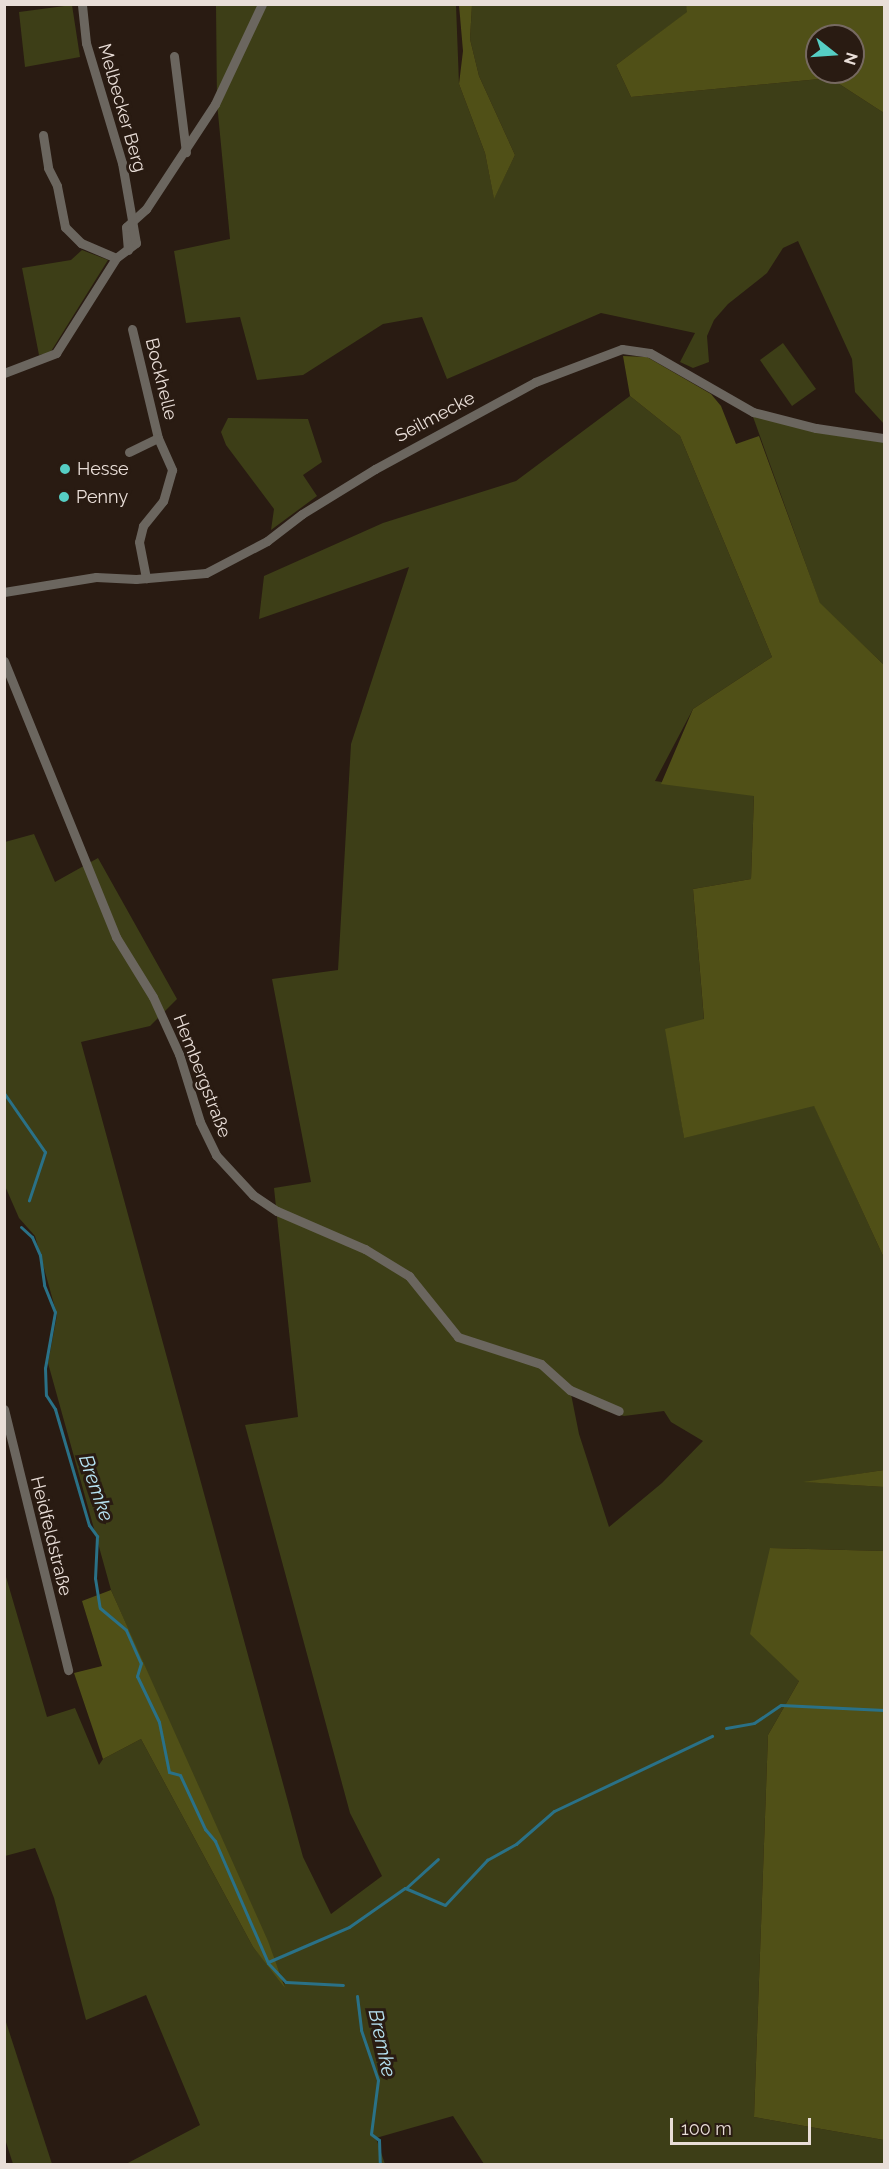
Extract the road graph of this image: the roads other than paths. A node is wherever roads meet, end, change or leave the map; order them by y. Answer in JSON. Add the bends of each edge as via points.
{"nodes":[{"id":1,"x":82,"y":4,"type":"edge"},
{"id":2,"x":262,"y":4,"type":"edge"},
{"id":3,"x":174,"y":56,"type":"dead end"},
{"id":4,"x":43,"y":135,"type":"dead end"},
{"id":5,"x":186,"y":152,"type":"junction"},
{"id":6,"x":132,"y":221,"type":"junction"},
{"id":7,"x":116,"y":258,"type":"junction"},
{"id":8,"x":132,"y":329,"type":"dead end"},
{"id":9,"x":4,"y":373,"type":"edge"},
{"id":10,"x":158,"y":438,"type":"junction"},
{"id":11,"x":885,"y":438,"type":"edge"},
{"id":12,"x":129,"y":452,"type":"dead end"},
{"id":13,"x":146,"y":578,"type":"junction"},
{"id":14,"x":4,"y":592,"type":"edge"},
{"id":15,"x":4,"y":661,"type":"edge"},
{"id":16,"x":4,"y":1409,"type":"edge"},
{"id":17,"x":619,"y":1411,"type":"dead end"},
{"id":18,"x":68,"y":1670,"type":"dead end"}],
"edges":[{"from":1,"to":6,"type":"street","name":"Melbecker Berg","via":[[86,43],[122,164]]},
{"from":2,"to":5,"type":"street","via":[[215,104]]},
{"from":3,"to":5,"type":"street"},
{"from":4,"to":7,"type":"street","via":[[65,227],[81,243]]},
{"from":5,"to":6,"type":"street","via":[[146,209]]},
{"from":6,"to":7,"type":"street","name":"Melbecker Berg","via":[[136,243]]},
{"from":7,"to":9,"type":"street","via":[[56,353]]},
{"from":8,"to":10,"type":"street","name":"Bockhelle"},
{"from":10,"to":12,"type":"street","name":"Bockhelle"},
{"from":10,"to":13,"type":"street","name":"Bockhelle","via":[[170,463],[172,479],[163,501],[142,526],[139,542]]},
{"from":11,"to":13,"type":"street","name":"Seilmecke","via":[[816,428],[753,412],[650,353],[621,349],[535,382],[375,469],[302,514],[267,541],[206,573]]},
{"from":13,"to":14,"type":"street","name":"Seilmecke","via":[[96,577]]},
{"from":15,"to":17,"type":"street","name":"Hembergstraße","via":[[116,937],[153,997],[179,1054],[200,1122],[216,1155],[253,1195],[277,1211],[392,1263],[410,1276],[458,1337],[541,1364],[570,1390]]},
{"from":16,"to":18,"type":"street","name":"Heidfeldstraße"}]}
